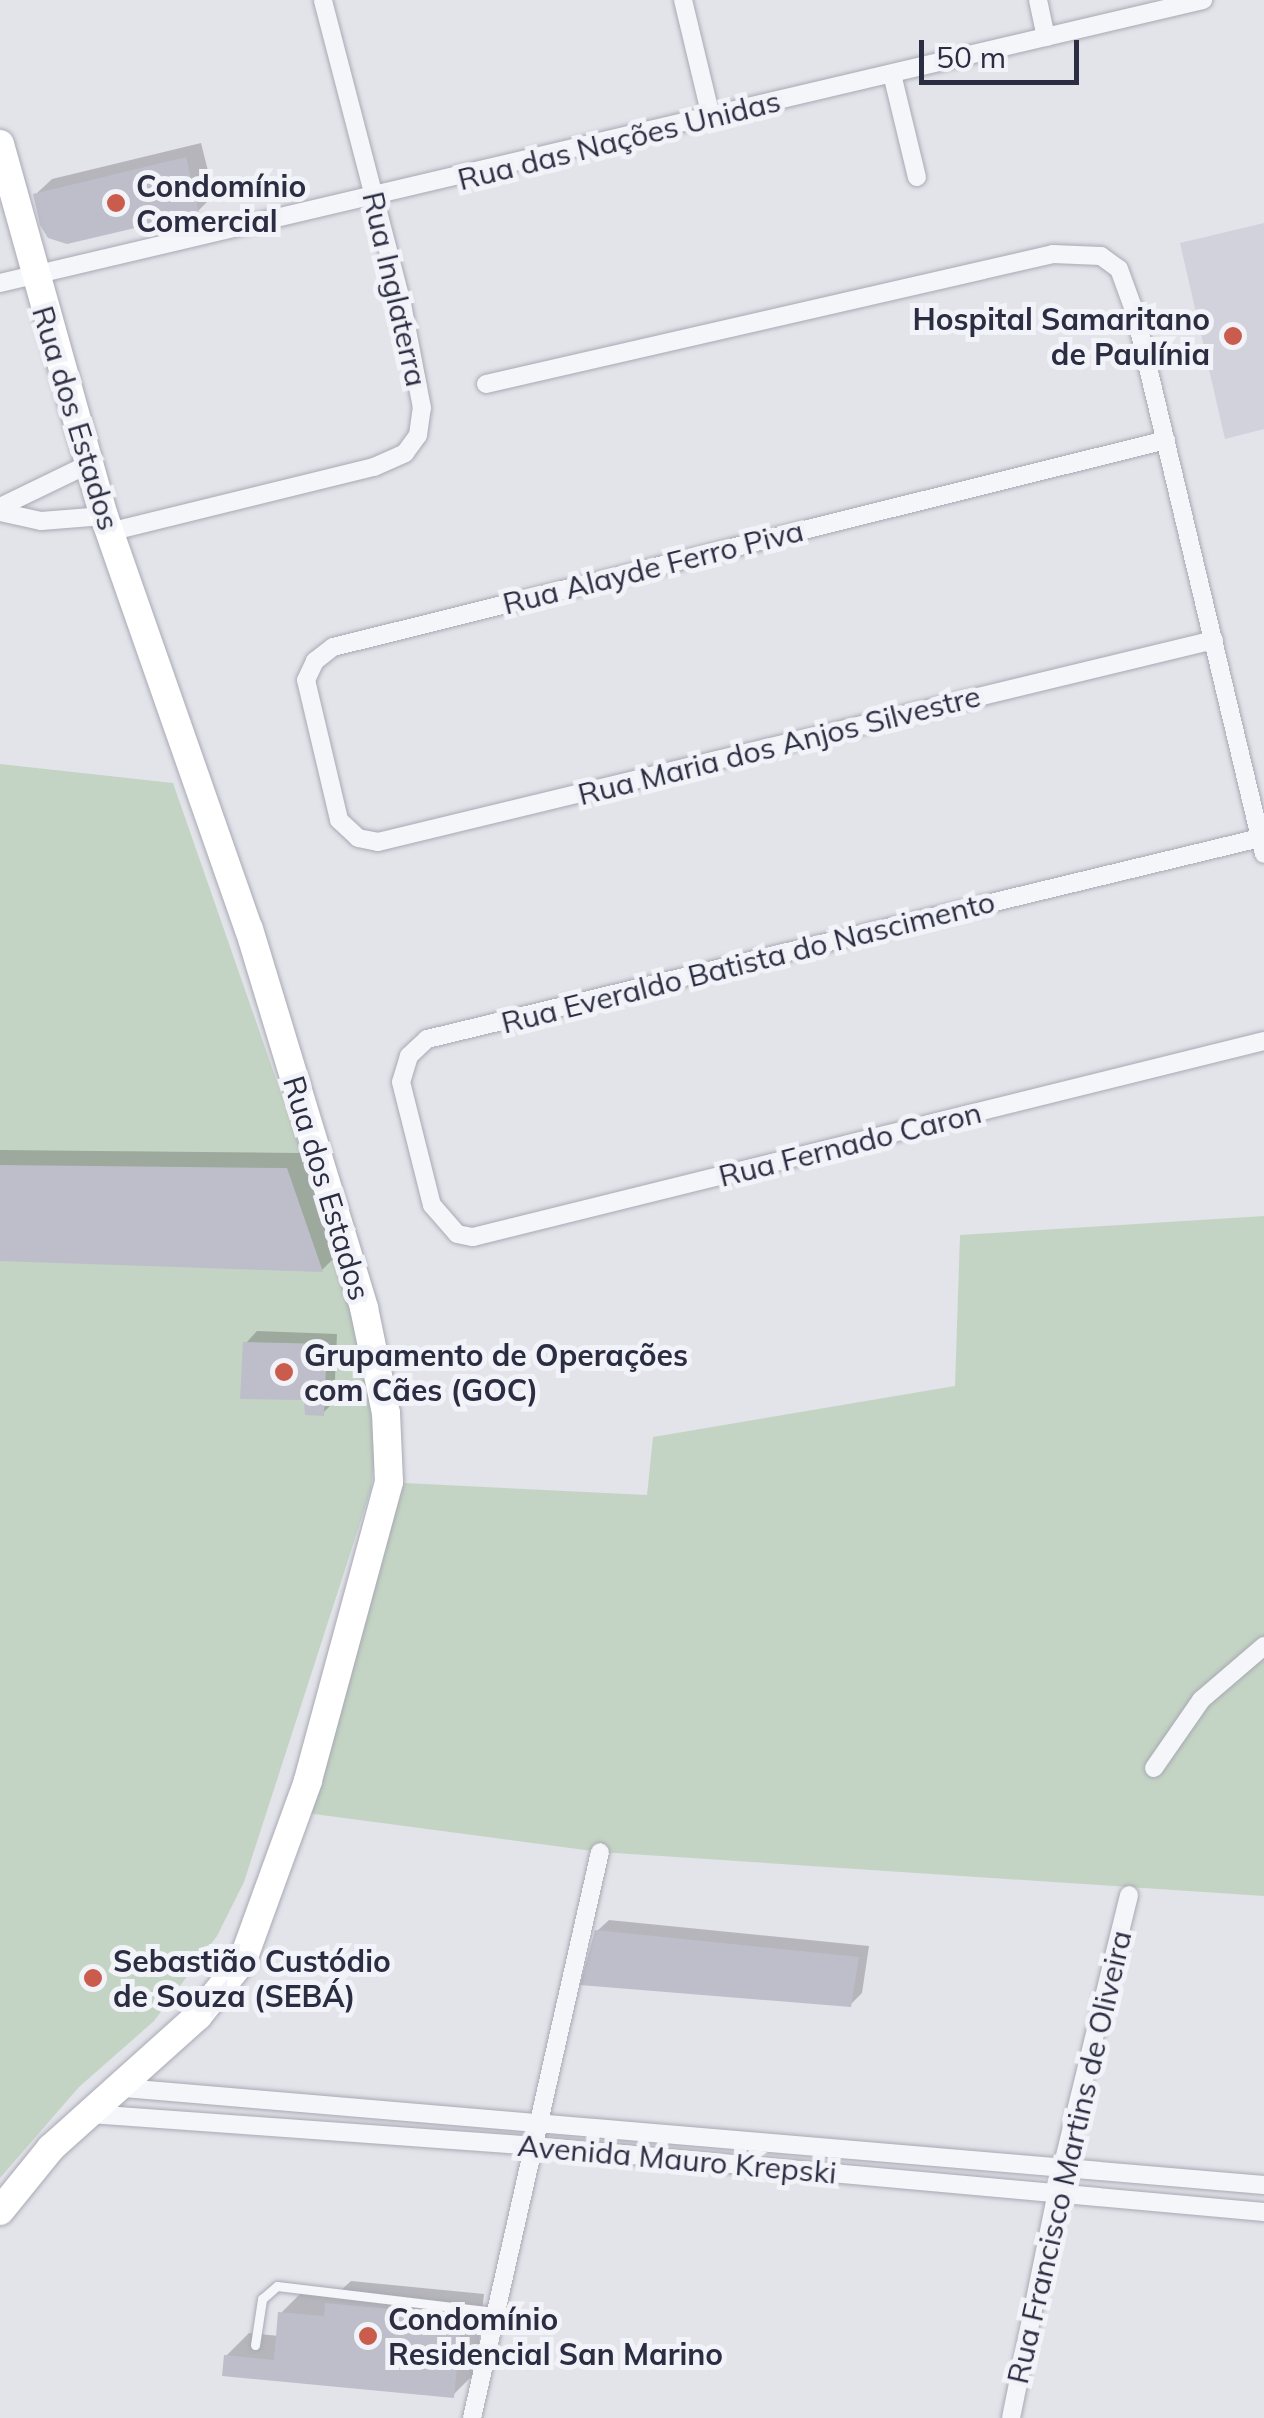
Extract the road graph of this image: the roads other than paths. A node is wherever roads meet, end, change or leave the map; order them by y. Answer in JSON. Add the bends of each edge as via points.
{"nodes":[{"id":1,"x":323,"y":0,"type":"edge"},
{"id":2,"x":683,"y":0,"type":"edge"},
{"id":3,"x":1038,"y":0,"type":"edge"},
{"id":4,"x":1203,"y":0,"type":"edge"},
{"id":5,"x":1046,"y":37,"type":"junction"},
{"id":6,"x":892,"y":74,"type":"junction"},
{"id":7,"x":711,"y":117,"type":"junction"},
{"id":8,"x":0,"y":144,"type":"edge"},
{"id":9,"x":917,"y":178,"type":"dead end"},
{"id":10,"x":374,"y":198,"type":"junction"},
{"id":11,"x":34,"y":275,"type":"junction"},
{"id":12,"x":0,"y":283,"type":"edge"},
{"id":13,"x":486,"y":384,"type":"dead end"},
{"id":14,"x":1166,"y":440,"type":"junction"},
{"id":15,"x":89,"y":464,"type":"junction"},
{"id":16,"x":0,"y":510,"type":"edge"},
{"id":17,"x":107,"y":524,"type":"junction"},
{"id":18,"x":1214,"y":640,"type":"junction"},
{"id":19,"x":346,"y":829,"type":"joint"},
{"id":20,"x":1263,"y":843,"type":"edge"},
{"id":21,"x":1264,"y":1041,"type":"edge"},
{"id":22,"x":441,"y":1220,"type":"joint"},
{"id":23,"x":1264,"y":1646,"type":"edge"},
{"id":24,"x":1154,"y":1768,"type":"dead end"},
{"id":25,"x":600,"y":1852,"type":"dead end"},
{"id":26,"x":1129,"y":1896,"type":"dead end"},
{"id":27,"x":124,"y":2088,"type":"junction"},
{"id":28,"x":90,"y":2114,"type":"junction"},
{"id":29,"x":538,"y":2122,"type":"junction"},
{"id":30,"x":534,"y":2146,"type":"junction"},
{"id":31,"x":1062,"y":2168,"type":"junction"},
{"id":32,"x":1264,"y":2185,"type":"edge"},
{"id":33,"x":1056,"y":2194,"type":"junction"},
{"id":34,"x":0,"y":2211,"type":"edge"},
{"id":35,"x":1264,"y":2212,"type":"edge"},
{"id":36,"x":496,"y":2312,"type":"junction"},
{"id":37,"x":255,"y":2345,"type":"dead end"},
{"id":38,"x":472,"y":2418,"type":"edge"},
{"id":39,"x":1011,"y":2418,"type":"edge"}],
"edges":[{"from":1,"to":10,"type":"street","name":"Rua Inglaterra"},
{"from":2,"to":7,"type":"street"},
{"from":3,"to":5,"type":"street"},
{"from":4,"to":5,"type":"street","name":"Rua das Nações Unidas"},
{"from":5,"to":6,"type":"street","name":"Rua das Nações Unidas"},
{"from":6,"to":7,"type":"street","name":"Rua das Nações Unidas"},
{"from":6,"to":9,"type":"street"},
{"from":7,"to":10,"type":"street","name":"Rua das Nações Unidas"},
{"from":8,"to":11,"type":"street","name":"Rua dos Estados"},
{"from":10,"to":11,"type":"street","name":"Rua das Nações Unidas"},
{"from":10,"to":17,"type":"street","name":"Rua Inglaterra","via":[[422,408],[418,435],[405,453],[374,467]]},
{"from":11,"to":12,"type":"street","name":"Rua das Nações Unidas"},
{"from":11,"to":15,"type":"street","name":"Rua dos Estados"},
{"from":13,"to":14,"type":"street","via":[[1076,251],[1101,256],[1119,269]]},
{"from":14,"to":18,"type":"street"},
{"from":14,"to":19,"type":"street","name":"Rua Alayde Ferro Piva","via":[[334,647],[315,661],[306,680]]},
{"from":15,"to":16,"type":"street"},
{"from":15,"to":17,"type":"street","name":"Rua dos Estados"},
{"from":16,"to":17,"type":"street","via":[[42,521]]},
{"from":17,"to":27,"type":"street","name":"Rua dos Estados","via":[[249,929],[364,1308],[386,1413],[389,1482],[308,1780],[243,1960],[198,2016]]},
{"from":18,"to":19,"type":"street","name":"Rua Maria dos Anjos Silvestre","via":[[378,842]]},
{"from":18,"to":20,"type":"street"},
{"from":20,"to":22,"type":"street","name":"Rua Everaldo Batista do Nascimento","via":[[427,1039],[409,1056],[401,1082]]},
{"from":21,"to":22,"type":"street","name":"Rua Fernado Caron","via":[[473,1237]]},
{"from":23,"to":24,"type":"street","via":[[1201,1700]]},
{"from":25,"to":29,"type":"street"},
{"from":26,"to":31,"type":"street","name":"Rua Francisco Martins de Oliveira"},
{"from":27,"to":28,"type":"street","name":"Rua dos Estados"},
{"from":27,"to":29,"type":"street","name":"Avenida Mauro Krepski"},
{"from":28,"to":30,"type":"street","name":"Avenida Mauro Krepski"},
{"from":28,"to":34,"type":"street","name":"Rua dos Estados","via":[[51,2148]]},
{"from":29,"to":30,"type":"street"},
{"from":29,"to":31,"type":"street","name":"Avenida Mauro Krepski"},
{"from":30,"to":33,"type":"street","name":"Avenida Mauro Krepski"},
{"from":30,"to":36,"type":"street"},
{"from":31,"to":32,"type":"street","name":"Avenida Mauro Krepski"},
{"from":31,"to":33,"type":"street","name":"Rua Francisco Martins de Oliveira"},
{"from":33,"to":35,"type":"street","name":"Avenida Mauro Krepski"},
{"from":33,"to":39,"type":"street","name":"Rua Francisco Martins de Oliveira"},
{"from":36,"to":37,"type":"lane","via":[[277,2286],[262,2299]]},
{"from":36,"to":38,"type":"street"}]}
